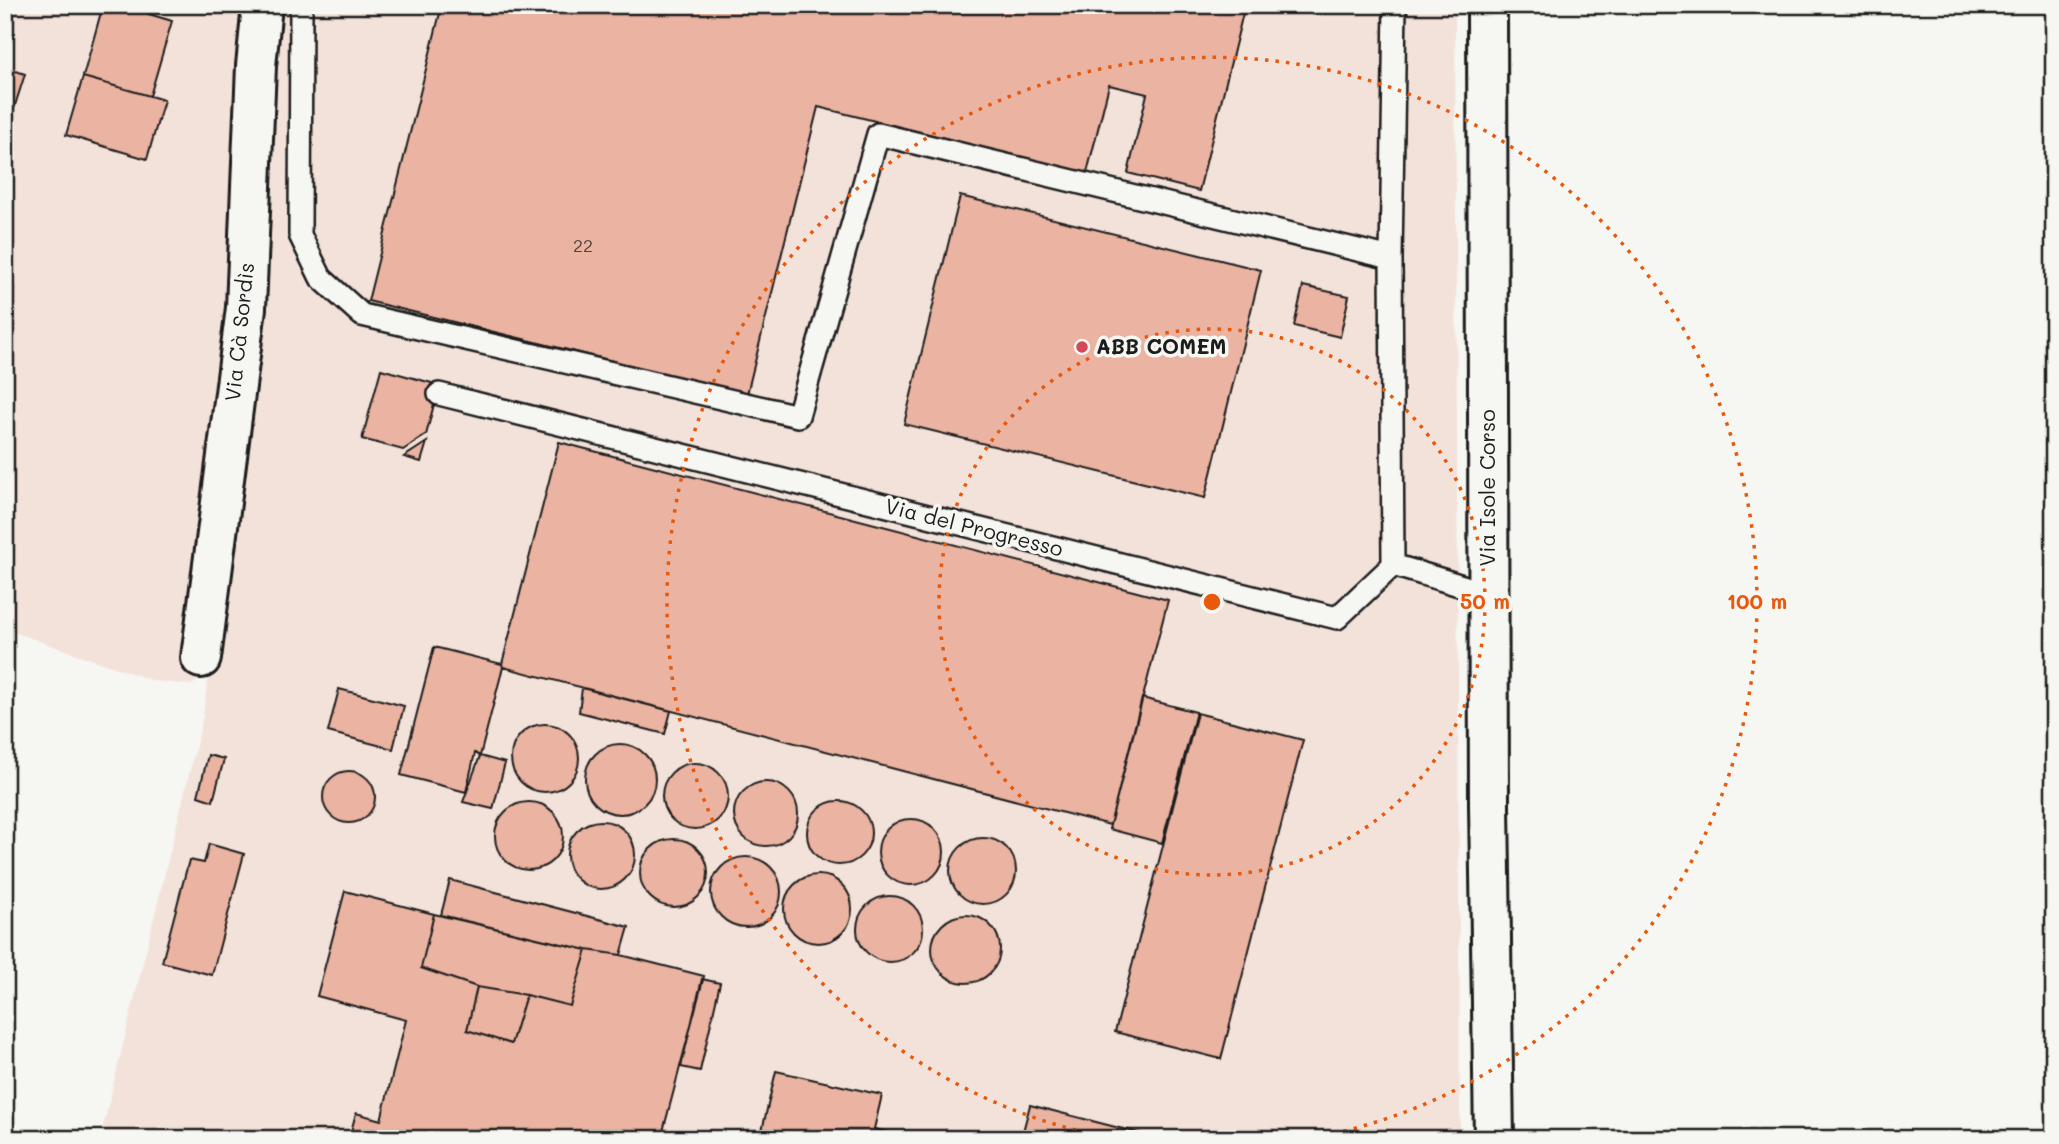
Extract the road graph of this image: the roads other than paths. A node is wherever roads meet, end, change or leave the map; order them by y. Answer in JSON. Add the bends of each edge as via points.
{"nodes":[{"id":1,"x":262,"y":5,"type":"edge"},
{"id":2,"x":301,"y":5,"type":"edge"},
{"id":3,"x":1395,"y":5,"type":"edge"},
{"id":4,"x":1487,"y":5,"type":"edge"},
{"id":5,"x":1391,"y":258,"type":"junction"},
{"id":6,"x":439,"y":394,"type":"dead end"},
{"id":7,"x":1393,"y":565,"type":"junction"},
{"id":8,"x":1489,"y":594,"type":"junction"},
{"id":9,"x":201,"y":658,"type":"dead end"},
{"id":10,"x":1494,"y":1139,"type":"edge"}],
"edges":[{"from":1,"to":9,"type":"main road","name":"Via Cà Sordìs","via":[[246,307]]},
{"from":2,"to":5,"type":"lane","via":[[300,235],[321,278],[362,315],[784,413],[798,416],[877,134]]},
{"from":3,"to":5,"type":"lane"},
{"from":4,"to":8,"type":"main road","name":"Via Isole Corso"},
{"from":5,"to":7,"type":"lane"},
{"from":6,"to":7,"type":"lane","name":"Via del Progresso","via":[[1337,618]]},
{"from":7,"to":8,"type":"lane"},
{"from":8,"to":10,"type":"main road","name":"Via Isole Corso"}]}
